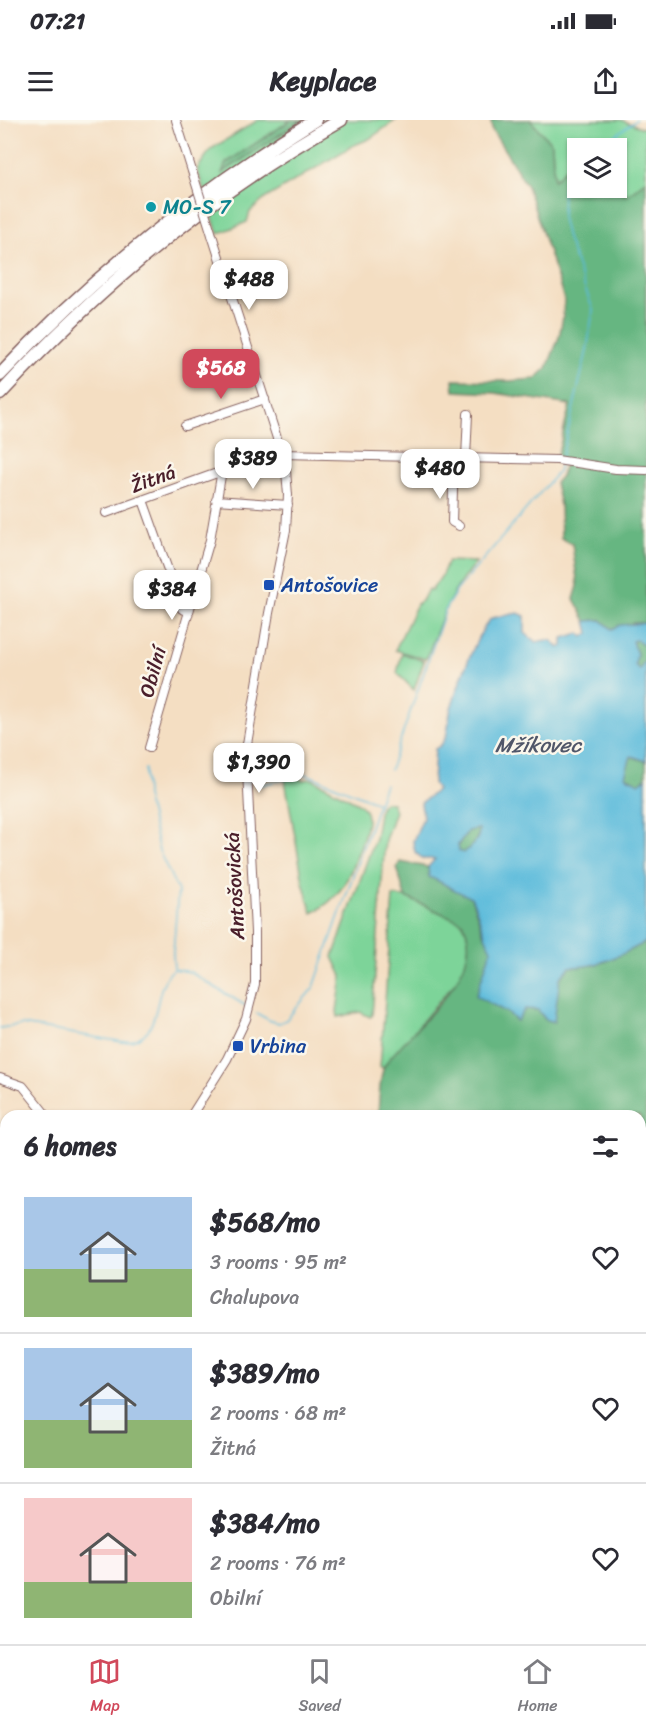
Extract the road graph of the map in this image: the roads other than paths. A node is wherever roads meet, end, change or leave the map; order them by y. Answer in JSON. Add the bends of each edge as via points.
{"nodes":[{"id":1,"x":176,"y":120,"type":"edge"},
{"id":2,"x":315,"y":120,"type":"edge"},
{"id":3,"x":340,"y":120,"type":"edge"},
{"id":4,"x":0,"y":375,"type":"edge"},
{"id":5,"x":0,"y":394,"type":"edge"},
{"id":6,"x":264,"y":397,"type":"junction"},
{"id":7,"x":468,"y":414,"type":"dead end"},
{"id":8,"x":185,"y":426,"type":"dead end"},
{"id":9,"x":282,"y":454,"type":"junction"},
{"id":10,"x":454,"y":458,"type":"junction"},
{"id":11,"x":466,"y":458,"type":"junction"},
{"id":12,"x":646,"y":470,"type":"edge"},
{"id":13,"x":143,"y":500,"type":"junction"},
{"id":14,"x":216,"y":500,"type":"junction"},
{"id":15,"x":288,"y":506,"type":"junction"},
{"id":16,"x":106,"y":513,"type":"dead end"},
{"id":17,"x":459,"y":526,"type":"dead end"},
{"id":18,"x":188,"y":611,"type":"junction"},
{"id":19,"x":149,"y":748,"type":"dead end"},
{"id":20,"x":0,"y":1078,"type":"edge"},
{"id":21,"x":42,"y":1110,"type":"edge"},
{"id":22,"x":195,"y":1110,"type":"edge"}],
"edges":[{"from":1,"to":6,"type":"street","name":"Antošovická","bridge":true},
{"from":2,"to":4,"type":"highway","via":[[214,187],[143,242],[70,305]]},
{"from":3,"to":5,"type":"highway","via":[[182,227],[105,291]]},
{"from":6,"to":8,"type":"street"},
{"from":6,"to":9,"type":"street","name":"Antošovická"},
{"from":7,"to":11,"type":"street"},
{"from":9,"to":10,"type":"street"},
{"from":9,"to":15,"type":"street","name":"Antošovická"},
{"from":10,"to":11,"type":"street"},
{"from":10,"to":17,"type":"street","via":[[452,522]]},
{"from":11,"to":12,"type":"street","via":[[557,460]]},
{"from":13,"to":14,"type":"street","name":"Žitná","via":[[217,473],[221,476]]},
{"from":13,"to":16,"type":"street","name":"Žitná"},
{"from":13,"to":18,"type":"street","via":[[182,609]]},
{"from":14,"to":15,"type":"street"},
{"from":14,"to":18,"type":"street","name":"Obilní","via":[[210,540]]},
{"from":15,"to":22,"type":"street","name":"Antošovická","via":[[284,549],[268,613],[246,750],[255,984],[246,1019],[231,1051]]},
{"from":18,"to":19,"type":"street","name":"Obilní"},
{"from":20,"to":21,"type":"street","via":[[23,1086]]}]}
